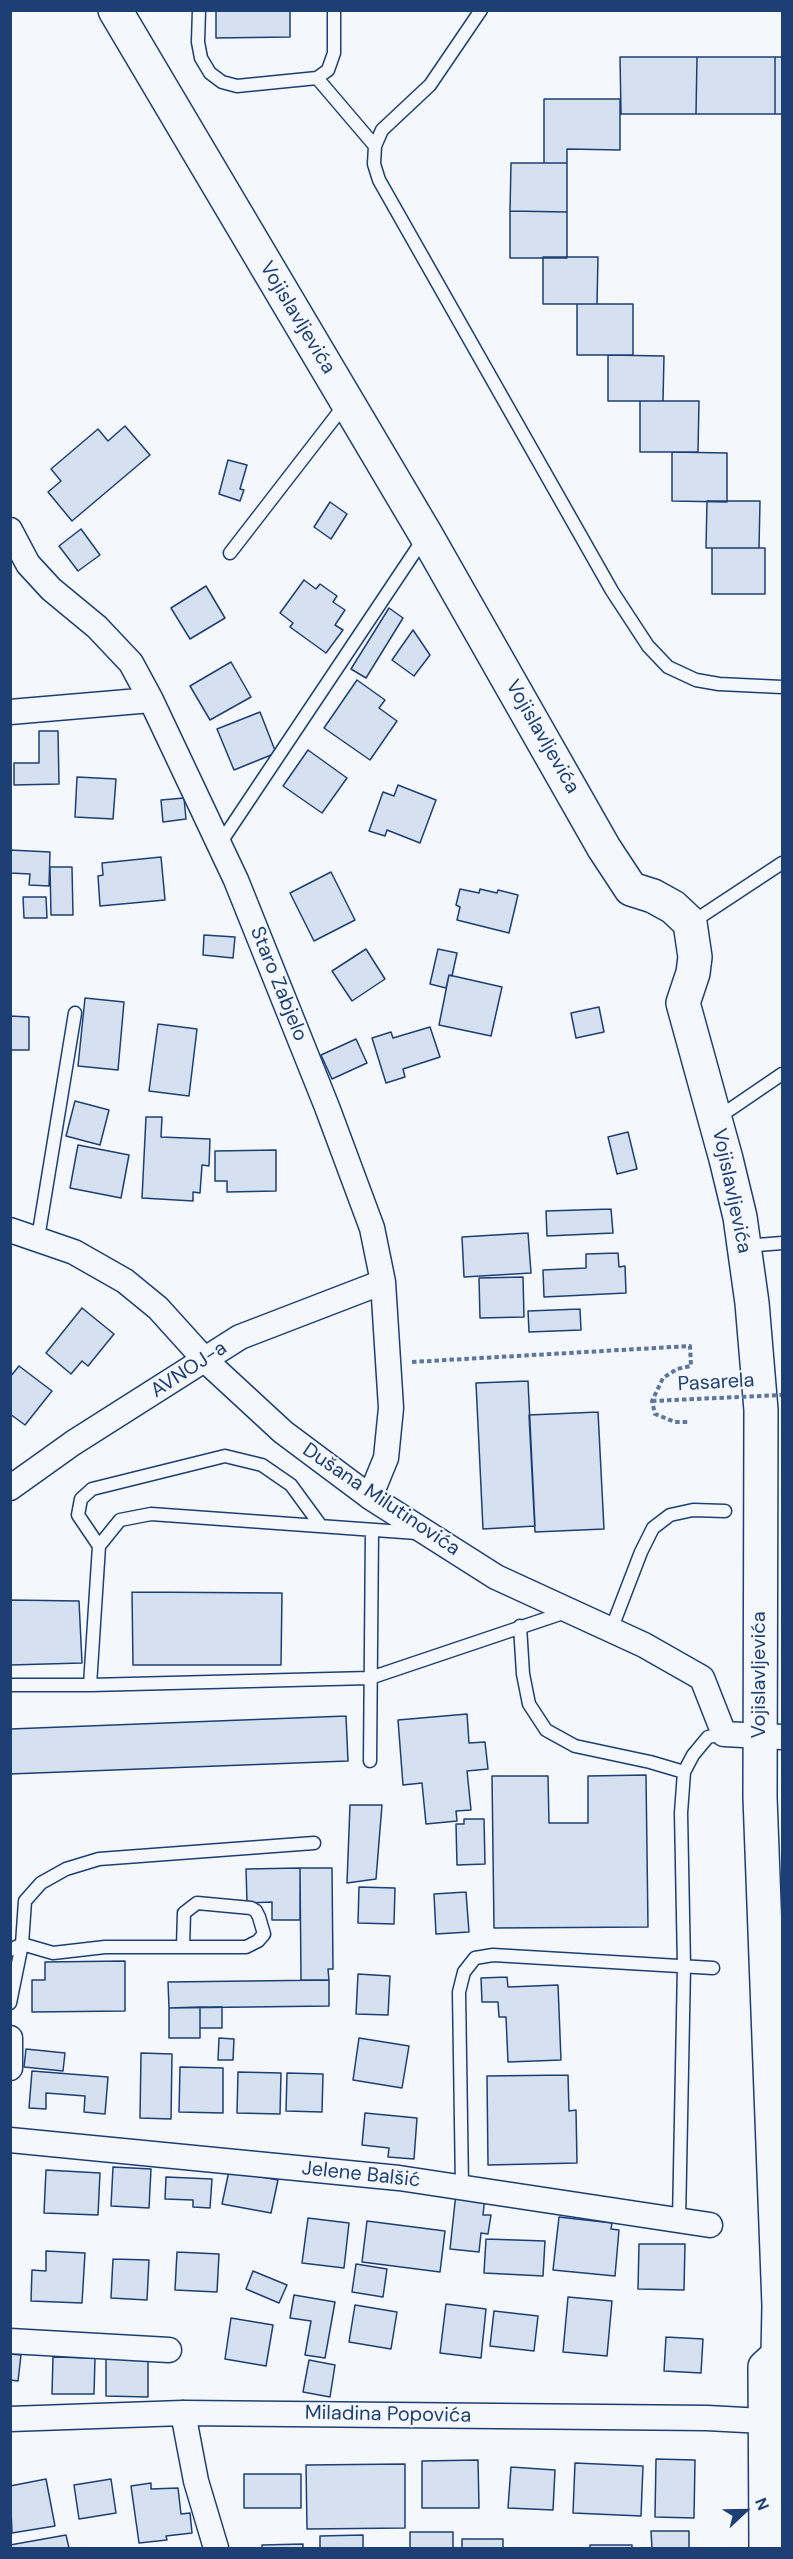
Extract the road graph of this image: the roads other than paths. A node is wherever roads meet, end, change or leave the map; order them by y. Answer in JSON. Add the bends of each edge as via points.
{"nodes":[{"id":1,"x":115,"y":10,"type":"edge"},
{"id":2,"x":199,"y":10,"type":"edge"},
{"id":3,"x":334,"y":10,"type":"edge"},
{"id":4,"x":481,"y":10,"type":"edge"},
{"id":5,"x":317,"y":78,"type":"junction"},
{"id":6,"x":375,"y":146,"type":"junction"},
{"id":7,"x":347,"y":402,"type":"junction"},
{"id":8,"x":10,"y":530,"type":"edge"},
{"id":9,"x":426,"y":535,"type":"junction"},
{"id":10,"x":230,"y":553,"type":"dead end"},
{"id":11,"x":783,"y":687,"type":"edge"},
{"id":12,"x":151,"y":700,"type":"junction"},
{"id":13,"x":10,"y":712,"type":"edge"},
{"id":14,"x":219,"y":845,"type":"junction"},
{"id":15,"x":783,"y":863,"type":"edge"},
{"id":16,"x":690,"y":923,"type":"junction"},
{"id":17,"x":75,"y":1013,"type":"dead end"},
{"id":18,"x":783,"y":1074,"type":"edge"},
{"id":19,"x":715,"y":1120,"type":"junction"},
{"id":20,"x":12,"y":1233,"type":"edge"},
{"id":21,"x":38,"y":1238,"type":"junction"},
{"id":22,"x":783,"y":1243,"type":"edge"},
{"id":23,"x":744,"y":1246,"type":"junction"},
{"id":24,"x":383,"y":1282,"type":"junction"},
{"id":25,"x":205,"y":1359,"type":"junction"},
{"id":26,"x":10,"y":1488,"type":"edge"},
{"id":27,"x":370,"y":1497,"type":"junction"},
{"id":28,"x":726,"y":1511,"type":"dead end"},
{"id":29,"x":321,"y":1526,"type":"junction"},
{"id":30,"x":372,"y":1530,"type":"junction"},
{"id":31,"x":428,"y":1533,"type":"junction"},
{"id":32,"x":99,"y":1546,"type":"junction"},
{"id":33,"x":570,"y":1611,"type":"junction"},
{"id":34,"x":520,"y":1626,"type":"junction"},
{"id":35,"x":611,"y":1630,"type":"junction"},
{"id":36,"x":370,"y":1678,"type":"junction"},
{"id":37,"x":10,"y":1685,"type":"edge"},
{"id":38,"x":90,"y":1685,"type":"junction"},
{"id":39,"x":724,"y":1734,"type":"junction"},
{"id":40,"x":771,"y":1737,"type":"edge"},
{"id":41,"x":370,"y":1761,"type":"dead end"},
{"id":42,"x":684,"y":1772,"type":"junction"},
{"id":43,"x":314,"y":1843,"type":"dead end"},
{"id":44,"x":16,"y":1947,"type":"edge"},
{"id":45,"x":183,"y":1947,"type":"junction"},
{"id":46,"x":684,"y":1966,"type":"junction"},
{"id":47,"x":713,"y":1968,"type":"dead end"},
{"id":48,"x":10,"y":2003,"type":"edge"},
{"id":49,"x":10,"y":2038,"type":"edge"},
{"id":50,"x":10,"y":2068,"type":"edge"},
{"id":51,"x":10,"y":2140,"type":"edge"},
{"id":52,"x":462,"y":2187,"type":"junction"},
{"id":53,"x":679,"y":2221,"type":"junction"},
{"id":54,"x":711,"y":2225,"type":"dead end"},
{"id":55,"x":10,"y":2341,"type":"edge"},
{"id":56,"x":169,"y":2350,"type":"dead end"},
{"id":57,"x":183,"y":2413,"type":"junction"},
{"id":58,"x":10,"y":2419,"type":"edge"},
{"id":59,"x":774,"y":2422,"type":"edge"},
{"id":60,"x":216,"y":2548,"type":"edge"},
{"id":61,"x":766,"y":2548,"type":"edge"}],
"edges":[{"from":1,"to":7,"type":"main road","name":"Vojislavljevića"},
{"from":2,"to":5,"type":"lane","via":[[201,58],[210,73],[222,82],[237,86]]},
{"from":3,"to":5,"type":"lane","via":[[334,53],[328,70]]},
{"from":4,"to":6,"type":"lane","via":[[429,85],[382,130]]},
{"from":5,"to":6,"type":"lane"},
{"from":6,"to":11,"type":"lane","via":[[374,164],[380,180],[612,591],[648,646],[668,667],[696,680]]},
{"from":7,"to":9,"type":"main road","name":"Vojislavljevića"},
{"from":7,"to":10,"type":"lane"},
{"from":8,"to":12,"type":"street","name":"Staro Zabjelo","via":[[28,564],[131,663]]},
{"from":9,"to":14,"type":"lane"},
{"from":9,"to":16,"type":"main road","name":"Vojislavljevića","via":[[631,889],[674,907]]},
{"from":12,"to":13,"type":"street"},
{"from":12,"to":14,"type":"street","name":"Staro Zabjelo"},
{"from":14,"to":24,"type":"street","name":"Staro Zabjelo","via":[[327,1107],[372,1228]]},
{"from":15,"to":16,"type":"lane"},
{"from":16,"to":19,"type":"main road","name":"Vojislavljevića","via":[[695,957],[683,1003]]},
{"from":17,"to":21,"type":"lane"},
{"from":18,"to":19,"type":"lane"},
{"from":19,"to":23,"type":"main road","name":"Vojislavljevića","via":[[734,1189]]},
{"from":20,"to":21,"type":"street","name":"Dušana Milutinovića"},
{"from":21,"to":25,"type":"street","name":"Dušana Milutinovića","via":[[74,1252],[125,1281],[158,1308]]},
{"from":22,"to":23,"type":"lane"},
{"from":23,"to":40,"type":"main road","name":"Vojislavljevića","via":[[762,1443]]},
{"from":24,"to":25,"type":"street","name":"AVNOJ-a","via":[[240,1337]]},
{"from":24,"to":27,"type":"street","name":"Staro Zabjelo","via":[[391,1408],[386,1458]]},
{"from":25,"to":26,"type":"street","name":"AVNOJ-a"},
{"from":25,"to":27,"type":"street","name":"Dušana Milutinovića","via":[[283,1432]]},
{"from":27,"to":31,"type":"street","name":"Dušana Milutinovića"},
{"from":28,"to":35,"type":"lane","via":[[693,1510],[670,1515],[653,1528]]},
{"from":29,"to":30,"type":"lane"},
{"from":29,"to":32,"type":"lane","via":[[151,1514],[120,1520]]},
{"from":29,"to":32,"type":"lane","via":[[291,1485],[261,1465],[225,1456],[92,1489],[81,1499],[78,1515]]},
{"from":30,"to":31,"type":"lane"},
{"from":30,"to":36,"type":"lane"},
{"from":31,"to":33,"type":"street","name":"Dušana Milutinovića","via":[[496,1577]]},
{"from":32,"to":38,"type":"lane"},
{"from":33,"to":34,"type":"lane"},
{"from":33,"to":35,"type":"street","name":"Dušana Milutinovića"},
{"from":34,"to":36,"type":"lane"},
{"from":34,"to":42,"type":"lane","via":[[529,1704],[546,1730],[575,1746]]},
{"from":35,"to":39,"type":"street","name":"Dušana Milutinovića","via":[[702,1678]]},
{"from":36,"to":38,"type":"lane"},
{"from":36,"to":41,"type":"lane"},
{"from":37,"to":38,"type":"lane"},
{"from":39,"to":40,"type":"street"},
{"from":39,"to":42,"type":"lane","via":[[708,1737]]},
{"from":40,"to":59,"type":"main road","name":"Vojislavljevića","via":[[761,1836],[779,2307],[778,2355],[765,2367]]},
{"from":42,"to":46,"type":"lane"},
{"from":43,"to":44,"type":"lane","via":[[99,1859],[66,1869],[41,1883],[25,1900]]},
{"from":44,"to":45,"type":"lane","via":[[53,1953],[105,1947]]},
{"from":44,"to":48,"type":"lane"},
{"from":45,"to":45,"type":"lane","via":[[246,1947],[264,1934],[259,1917],[251,1908],[197,1903],[184,1913]]},
{"from":46,"to":47,"type":"lane"},
{"from":46,"to":52,"type":"lane","via":[[493,1955],[475,1958],[464,1972],[459,1992]]},
{"from":46,"to":53,"type":"lane"},
{"from":49,"to":50,"type":"street"},
{"from":51,"to":52,"type":"street","name":"Jelene Balšić"},
{"from":52,"to":53,"type":"street","name":"Jelene Balšić"},
{"from":53,"to":54,"type":"street","name":"Jelene Balšić"},
{"from":55,"to":56,"type":"street"},
{"from":57,"to":58,"type":"street","name":"Miladina Popovića"},
{"from":57,"to":59,"type":"street","name":"Miladina Popovića"},
{"from":57,"to":60,"type":"street","via":[[196,2481]]},
{"from":59,"to":61,"type":"main road","name":"Vojislavljevića"}]}
